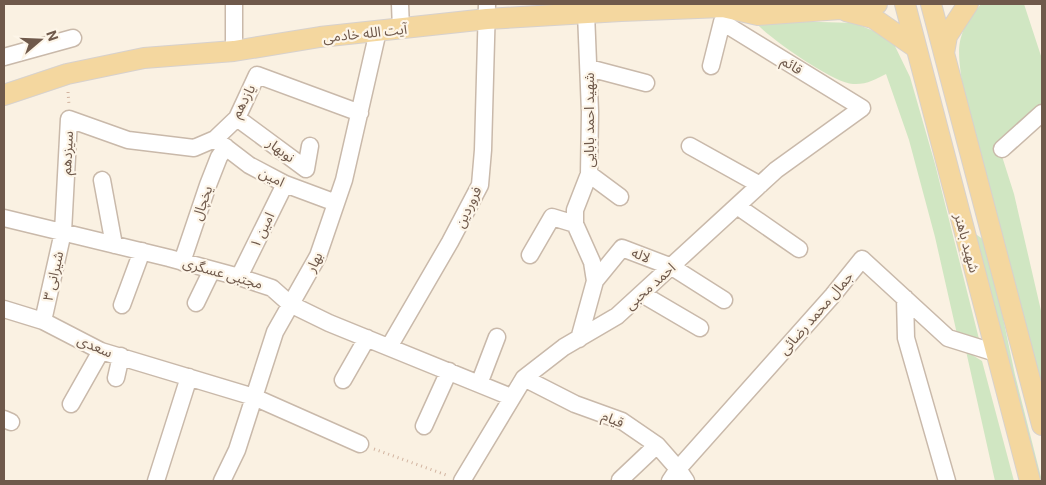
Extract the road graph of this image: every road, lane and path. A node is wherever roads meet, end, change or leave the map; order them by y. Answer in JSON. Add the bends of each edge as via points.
{"nodes":[{"id":1,"x":234,"y":4,"type":"edge"},
{"id":2,"x":400,"y":4,"type":"edge"},
{"id":3,"x":877,"y":4,"type":"edge"},
{"id":4,"x":904,"y":4,"type":"edge"},
{"id":5,"x":931,"y":4,"type":"edge"},
{"id":6,"x":968,"y":4,"type":"edge"},
{"id":7,"x":621,"y":7,"type":"edge"},
{"id":8,"x":725,"y":9,"type":"edge"},
{"id":9,"x":840,"y":9,"type":"junction"},
{"id":10,"x":487,"y":11,"type":"edge"},
{"id":11,"x":586,"y":13,"type":"junction"},
{"id":12,"x":401,"y":29,"type":"junction"},
{"id":13,"x":378,"y":31,"type":"junction"},
{"id":14,"x":73,"y":38,"type":"dead end"},
{"id":15,"x":916,"y":47,"type":"junction"},
{"id":16,"x":234,"y":52,"type":"junction"},
{"id":17,"x":944,"y":53,"type":"junction"},
{"id":18,"x":4,"y":57,"type":"edge"},
{"id":19,"x":711,"y":66,"type":"dead end"},
{"id":20,"x":589,"y":68,"type":"junction"},
{"id":21,"x":67,"y":74,"type":"junction"},
{"id":22,"x":646,"y":83,"type":"dead end"},
{"id":23,"x":4,"y":95,"type":"edge"},
{"id":24,"x":862,"y":108,"type":"joint"},
{"id":25,"x":360,"y":113,"type":"junction"},
{"id":26,"x":1042,"y":113,"type":"edge"},
{"id":27,"x":237,"y":118,"type":"junction"},
{"id":28,"x":69,"y":119,"type":"junction"},
{"id":29,"x":220,"y":143,"type":"junction"},
{"id":30,"x":310,"y":146,"type":"dead end"},
{"id":31,"x":690,"y":146,"type":"dead end"},
{"id":32,"x":1002,"y":149,"type":"dead end"},
{"id":33,"x":589,"y":174,"type":"junction"},
{"id":34,"x":102,"y":180,"type":"dead end"},
{"id":35,"x":285,"y":184,"type":"junction"},
{"id":36,"x":760,"y":185,"type":"junction"},
{"id":37,"x":620,"y":197,"type":"dead end"},
{"id":38,"x":336,"y":203,"type":"junction"},
{"id":39,"x":737,"y":206,"type":"junction"},
{"id":40,"x":4,"y":218,"type":"edge"},
{"id":41,"x":576,"y":224,"type":"junction"},
{"id":42,"x":990,"y":228,"type":"junction"},
{"id":43,"x":63,"y":232,"type":"junction"},
{"id":44,"x":965,"y":234,"type":"junction"},
{"id":45,"x":114,"y":245,"type":"junction"},
{"id":46,"x":799,"y":249,"type":"dead end"},
{"id":47,"x":142,"y":251,"type":"junction"},
{"id":48,"x":530,"y":255,"type":"dead end"},
{"id":49,"x":182,"y":262,"type":"junction"},
{"id":50,"x":672,"y":267,"type":"junction"},
{"id":51,"x":212,"y":270,"type":"junction"},
{"id":52,"x":239,"y":277,"type":"junction"},
{"id":53,"x":595,"y":281,"type":"junction"},
{"id":54,"x":642,"y":294,"type":"junction"},
{"id":55,"x":905,"y":298,"type":"junction"},
{"id":56,"x":724,"y":300,"type":"dead end"},
{"id":57,"x":196,"y":302,"type":"dead end"},
{"id":58,"x":290,"y":304,"type":"junction"},
{"id":59,"x":122,"y":305,"type":"dead end"},
{"id":60,"x":4,"y":311,"type":"edge"},
{"id":61,"x":42,"y":321,"type":"junction"},
{"id":62,"x":700,"y":328,"type":"dead end"},
{"id":63,"x":498,"y":337,"type":"dead end"},
{"id":64,"x":367,"y":338,"type":"junction"},
{"id":65,"x":579,"y":338,"type":"junction"},
{"id":66,"x":389,"y":347,"type":"junction"},
{"id":67,"x":101,"y":351,"type":"junction"},
{"id":68,"x":996,"y":352,"type":"junction"},
{"id":69,"x":120,"y":356,"type":"junction"},
{"id":70,"x":449,"y":371,"type":"junction"},
{"id":71,"x":189,"y":377,"type":"junction"},
{"id":72,"x":116,"y":378,"type":"dead end"},
{"id":73,"x":524,"y":378,"type":"junction"},
{"id":74,"x":343,"y":380,"type":"dead end"},
{"id":75,"x":479,"y":384,"type":"junction"},
{"id":76,"x":254,"y":397,"type":"junction"},
{"id":77,"x":512,"y":397,"type":"junction"},
{"id":78,"x":71,"y":404,"type":"dead end"},
{"id":79,"x":1042,"y":425,"type":"edge"},
{"id":80,"x":424,"y":426,"type":"dead end"},
{"id":81,"x":360,"y":444,"type":"joint"},
{"id":82,"x":657,"y":445,"type":"junction"},
{"id":83,"x":678,"y":477,"type":"edge"},
{"id":84,"x":620,"y":480,"type":"dead end"},
{"id":85,"x":156,"y":481,"type":"edge"},
{"id":86,"x":222,"y":481,"type":"edge"},
{"id":87,"x":462,"y":481,"type":"edge"},
{"id":88,"x":947,"y":481,"type":"edge"},
{"id":89,"x":1030,"y":481,"type":"edge"}],
"edges":[{"from":1,"to":16,"type":"street"},
{"from":2,"to":12,"type":"street"},
{"from":3,"to":9,"type":"main road","name":"آیت الله خادمی"},
{"from":4,"to":15,"type":"main road","name":"شهید باهنر"},
{"from":5,"to":17,"type":"main road","name":"شهید باهنر"},
{"from":6,"to":17,"type":"main road","via":[[947,36]]},
{"from":7,"to":8,"type":"main road","name":"آیت الله خادمی"},
{"from":7,"to":11,"type":"main road","name":"آیت الله خادمی"},
{"from":8,"to":9,"type":"main road","name":"آیت الله خادمی","via":[[758,15]]},
{"from":8,"to":19,"type":"street"},
{"from":8,"to":24,"type":"street","name":"قائم"},
{"from":9,"to":15,"type":"main road","via":[[873,18]]},
{"from":10,"to":11,"type":"main road","name":"آیت الله خادمی"},
{"from":10,"to":12,"type":"main road","name":"آیت الله خادمی"},
{"from":10,"to":66,"type":"street","name":"فروردین","via":[[480,185]]},
{"from":11,"to":20,"type":"street","name":"شهید احمد بابایی"},
{"from":12,"to":13,"type":"main road","name":"آیت الله خادمی"},
{"from":13,"to":16,"type":"main road","name":"آیت الله خادمی"},
{"from":13,"to":25,"type":"street","name":"بهار"},
{"from":14,"to":18,"type":"street"},
{"from":15,"to":44,"type":"main road","name":"شهید باهنر"},
{"from":16,"to":21,"type":"main road","name":"آیت الله خادمی","via":[[144,58]]},
{"from":17,"to":42,"type":"main road","name":"شهید باهنر"},
{"from":20,"to":22,"type":"street"},
{"from":20,"to":33,"type":"street","name":"شهید احمد بابایی"},
{"from":21,"to":23,"type":"main road","name":"آیت الله خادمی"},
{"from":21,"to":28,"type":"path","name":"سیزدهم"},
{"from":24,"to":36,"type":"street","name":"احمد محبی"},
{"from":25,"to":27,"type":"street","name":"یازدهم","via":[[257,75]]},
{"from":25,"to":38,"type":"street","name":"بهار"},
{"from":26,"to":32,"type":"street"},
{"from":27,"to":29,"type":"street","name":"یازدهم"},
{"from":27,"to":30,"type":"street","name":"نوبهار","via":[[306,168]]},
{"from":28,"to":29,"type":"street","name":"یازدهم","via":[[128,140],[194,148]]},
{"from":28,"to":43,"type":"street","name":"سیزدهم"},
{"from":29,"to":35,"type":"street","name":"امین","via":[[249,165]]},
{"from":29,"to":49,"type":"street","name":"یخچال"},
{"from":31,"to":36,"type":"street"},
{"from":33,"to":37,"type":"street"},
{"from":33,"to":41,"type":"street","name":"شهید احمد بابایی","via":[[575,210]]},
{"from":34,"to":45,"type":"street"},
{"from":35,"to":38,"type":"street","name":"امین"},
{"from":35,"to":52,"type":"street","name":"امین ۱"},
{"from":36,"to":39,"type":"street","name":"احمد محبی"},
{"from":38,"to":58,"type":"street","name":"بهار","via":[[318,256]]},
{"from":39,"to":46,"type":"street"},
{"from":39,"to":50,"type":"street","name":"احمد محبی"},
{"from":40,"to":43,"type":"street","name":"مجتبی عسگری"},
{"from":41,"to":48,"type":"street","via":[[552,216]]},
{"from":41,"to":53,"type":"street","name":"شهید احمد بابایی","via":[[592,262]]},
{"from":42,"to":44,"type":"main road","via":[[975,227]]},
{"from":42,"to":79,"type":"main road","name":"شهید باهنر"},
{"from":43,"to":45,"type":"street","name":"مجتبی عسگری"},
{"from":43,"to":61,"type":"street","name":"شیرانی ۳"},
{"from":44,"to":68,"type":"main road","name":"شهید باهنر"},
{"from":45,"to":47,"type":"street","name":"مجتبی عسگری"},
{"from":47,"to":49,"type":"street","name":"مجتبی عسگری"},
{"from":47,"to":59,"type":"street"},
{"from":49,"to":51,"type":"street","name":"مجتبی عسگری"},
{"from":50,"to":53,"type":"street","name":"لاله","via":[[622,248]]},
{"from":50,"to":54,"type":"street","name":"احمد محبی"},
{"from":50,"to":56,"type":"street"},
{"from":51,"to":52,"type":"street","name":"مجتبی عسگری"},
{"from":51,"to":57,"type":"street"},
{"from":52,"to":58,"type":"street","name":"مجتبی عسگری","via":[[272,288]]},
{"from":53,"to":65,"type":"street","name":"شهید احمد بابایی"},
{"from":54,"to":62,"type":"street"},
{"from":54,"to":65,"type":"street","name":"احمد محبی","via":[[617,316]]},
{"from":55,"to":68,"type":"street","name":"جمال محمد رضائی","via":[[948,338]]},
{"from":55,"to":83,"type":"street","name":"جمال محمد رضائی","via":[[862,259]]},
{"from":55,"to":88,"type":"street","via":[[906,338]]},
{"from":58,"to":64,"type":"street","name":"مجتبی عسگری"},
{"from":58,"to":76,"type":"street","name":"بهار","via":[[275,332]]},
{"from":60,"to":61,"type":"street","name":"سعدی"},
{"from":61,"to":67,"type":"street","name":"سعدی"},
{"from":63,"to":75,"type":"street"},
{"from":64,"to":66,"type":"street","name":"مجتبی عسگری"},
{"from":64,"to":74,"type":"street"},
{"from":65,"to":73,"type":"street","name":"احمد محبی"},
{"from":66,"to":70,"type":"street","name":"مجتبی عسگری"},
{"from":67,"to":69,"type":"street","name":"سعدی"},
{"from":67,"to":78,"type":"street"},
{"from":68,"to":89,"type":"main road","name":"شهید باهنر"},
{"from":69,"to":71,"type":"street","name":"سعدی"},
{"from":69,"to":72,"type":"street"},
{"from":70,"to":75,"type":"street","name":"مجتبی عسگری"},
{"from":70,"to":80,"type":"street"},
{"from":71,"to":76,"type":"street","name":"سعدی"},
{"from":71,"to":85,"type":"street"},
{"from":73,"to":77,"type":"street","name":"احمد محبی"},
{"from":73,"to":82,"type":"street","name":"قیام","via":[[575,404],[622,421]]},
{"from":75,"to":77,"type":"street","name":"مجتبی عسگری"},
{"from":76,"to":81,"type":"street","name":"سعدی"},
{"from":76,"to":86,"type":"street","name":"بهار","via":[[237,450]]},
{"from":77,"to":87,"type":"street","name":"احمد محبی"},
{"from":81,"to":87,"type":"path"},
{"from":82,"to":83,"type":"street","name":"قیام"},
{"from":82,"to":84,"type":"street"}]}
